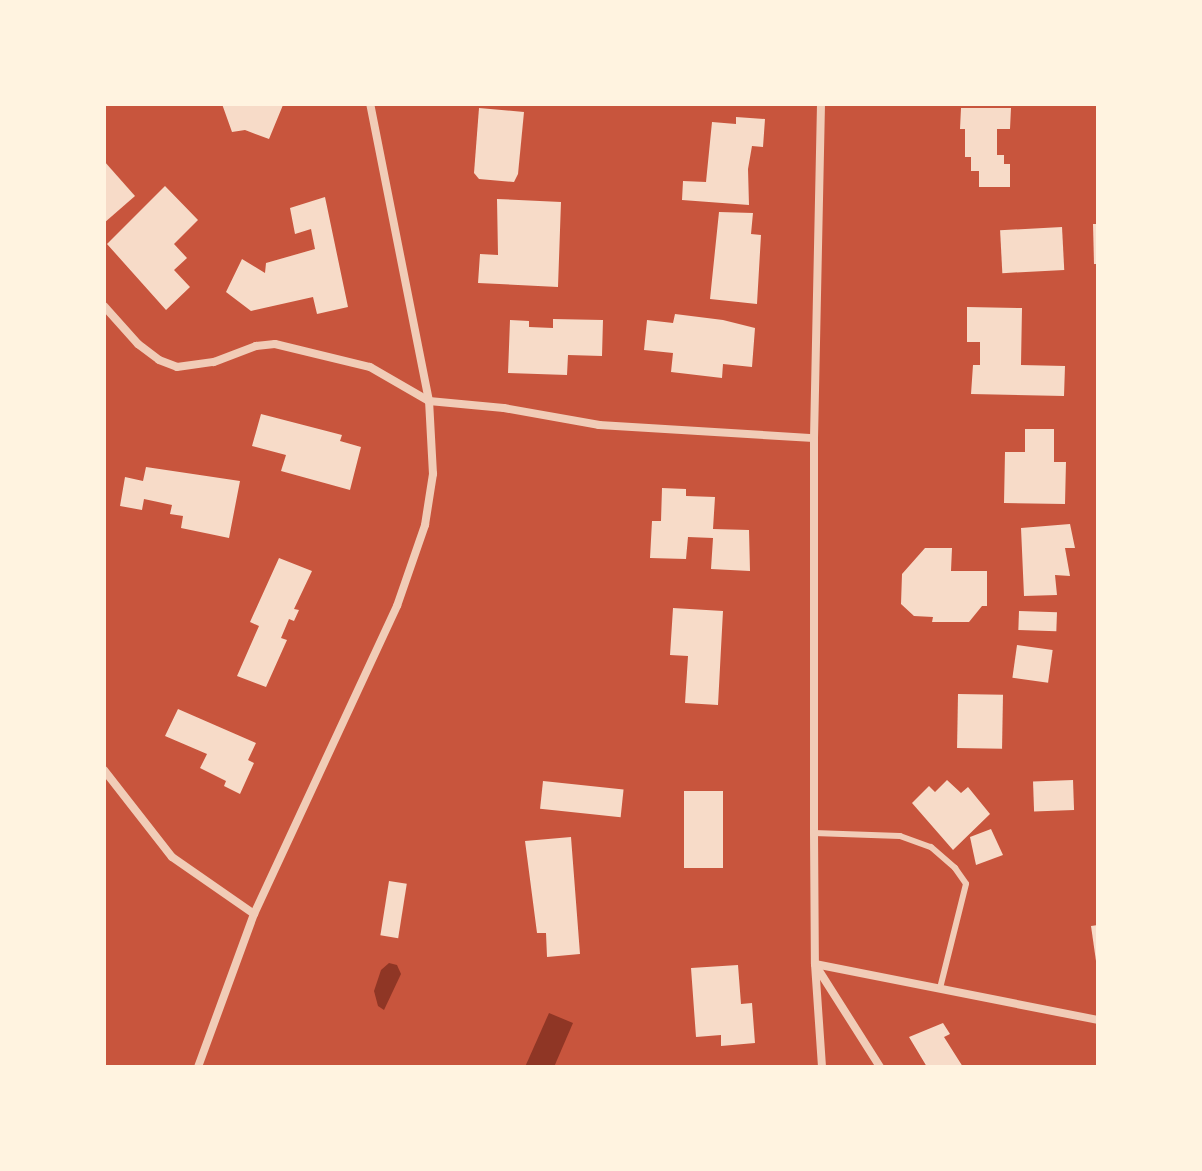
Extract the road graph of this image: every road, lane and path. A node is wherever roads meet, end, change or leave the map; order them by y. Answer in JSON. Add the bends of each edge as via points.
{"nodes":[{"id":1,"x":370,"y":104,"type":"edge"},
{"id":2,"x":821,"y":104,"type":"edge"},
{"id":3,"x":104,"y":306,"type":"edge"},
{"id":4,"x":429,"y":401,"type":"junction"},
{"id":5,"x":814,"y":438,"type":"junction"},
{"id":6,"x":104,"y":770,"type":"edge"},
{"id":7,"x":814,"y":833,"type":"junction"},
{"id":8,"x":254,"y":914,"type":"junction"},
{"id":9,"x":815,"y":964,"type":"junction"},
{"id":10,"x":940,"y":988,"type":"junction"},
{"id":11,"x":1098,"y":1020,"type":"edge"},
{"id":12,"x":198,"y":1067,"type":"edge"},
{"id":13,"x":822,"y":1067,"type":"edge"},
{"id":14,"x":880,"y":1067,"type":"edge"}],
"edges":[{"from":1,"to":4,"type":"street"},
{"from":2,"to":5,"type":"street"},
{"from":3,"to":4,"type":"street","via":[[138,344],[177,367],[275,344],[370,367]]},
{"from":4,"to":5,"type":"street","via":[[599,425]]},
{"from":4,"to":8,"type":"street","via":[[433,474],[425,525],[397,606]]},
{"from":5,"to":7,"type":"street"},
{"from":6,"to":8,"type":"street","via":[[172,857]]},
{"from":7,"to":9,"type":"street"},
{"from":7,"to":10,"type":"lane","via":[[900,836],[931,847],[955,868],[966,884]]},
{"from":8,"to":12,"type":"street"},
{"from":9,"to":10,"type":"street"},
{"from":9,"to":13,"type":"street"},
{"from":9,"to":14,"type":"street"},
{"from":10,"to":11,"type":"street"}]}
